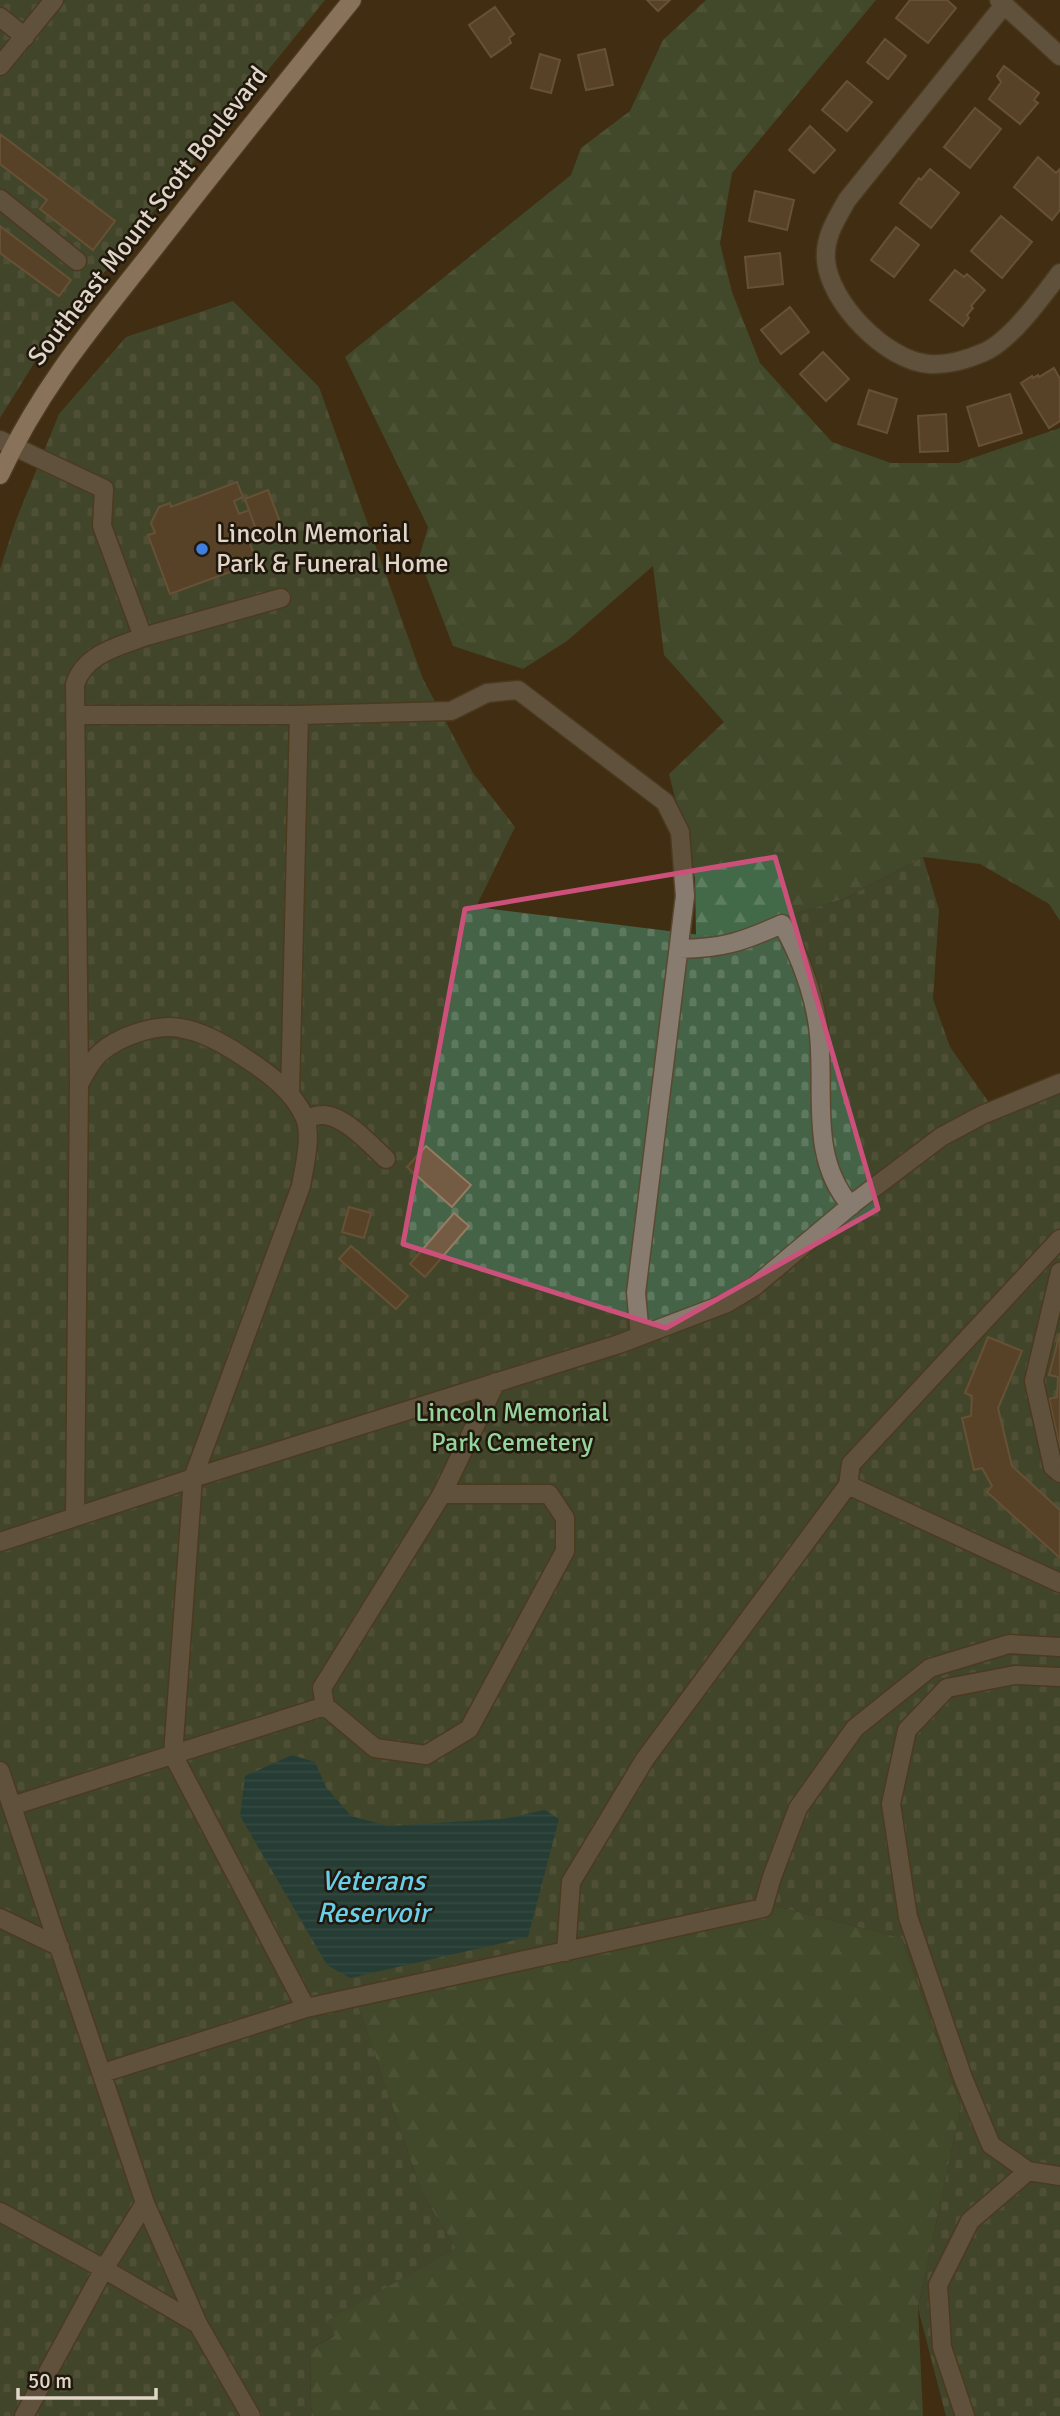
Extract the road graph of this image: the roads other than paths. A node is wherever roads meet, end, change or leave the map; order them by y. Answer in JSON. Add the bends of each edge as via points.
{"nodes":[{"id":1,"x":54,"y":0,"type":"edge"},
{"id":2,"x":352,"y":0,"type":"edge"},
{"id":3,"x":1002,"y":3,"type":"edge"},
{"id":4,"x":0,"y":17,"type":"edge"},
{"id":5,"x":25,"y":37,"type":"junction"},
{"id":6,"x":1060,"y":57,"type":"edge"},
{"id":7,"x":0,"y":66,"type":"edge"},
{"id":8,"x":0,"y":199,"type":"edge"},
{"id":9,"x":77,"y":261,"type":"dead end"},
{"id":10,"x":1060,"y":273,"type":"edge"},
{"id":11,"x":7,"y":443,"type":"edge"},
{"id":12,"x":0,"y":475,"type":"edge"},
{"id":13,"x":281,"y":598,"type":"dead end"},
{"id":14,"x":143,"y":637,"type":"junction"},
{"id":15,"x":75,"y":715,"type":"junction"},
{"id":16,"x":299,"y":715,"type":"junction"},
{"id":17,"x":680,"y":949,"type":"junction"},
{"id":18,"x":1060,"y":1083,"type":"edge"},
{"id":19,"x":79,"y":1084,"type":"junction"},
{"id":20,"x":290,"y":1095,"type":"junction"},
{"id":21,"x":306,"y":1119,"type":"junction"},
{"id":22,"x":386,"y":1159,"type":"dead end"},
{"id":23,"x":851,"y":1206,"type":"junction"},
{"id":24,"x":1060,"y":1239,"type":"edge"},
{"id":25,"x":1060,"y":1272,"type":"edge"},
{"id":26,"x":640,"y":1336,"type":"junction"},
{"id":27,"x":496,"y":1382,"type":"junction"},
{"id":28,"x":1060,"y":1473,"type":"edge"},
{"id":29,"x":192,"y":1478,"type":"junction"},
{"id":30,"x":848,"y":1485,"type":"junction"},
{"id":31,"x":442,"y":1494,"type":"junction"},
{"id":32,"x":75,"y":1517,"type":"junction"},
{"id":33,"x":0,"y":1542,"type":"edge"},
{"id":34,"x":1060,"y":1583,"type":"edge"},
{"id":35,"x":1060,"y":1647,"type":"edge"},
{"id":36,"x":1060,"y":1677,"type":"edge"},
{"id":37,"x":325,"y":1706,"type":"junction"},
{"id":38,"x":173,"y":1755,"type":"junction"},
{"id":39,"x":0,"y":1771,"type":"edge"},
{"id":40,"x":12,"y":1807,"type":"junction"},
{"id":41,"x":0,"y":1918,"type":"edge"},
{"id":42,"x":60,"y":1947,"type":"junction"},
{"id":43,"x":566,"y":1952,"type":"junction"},
{"id":44,"x":306,"y":2008,"type":"junction"},
{"id":45,"x":103,"y":2073,"type":"junction"},
{"id":46,"x":1028,"y":2171,"type":"junction"},
{"id":47,"x":1060,"y":2176,"type":"edge"},
{"id":48,"x":145,"y":2203,"type":"junction"},
{"id":49,"x":0,"y":2212,"type":"edge"},
{"id":50,"x":104,"y":2269,"type":"junction"},
{"id":51,"x":198,"y":2324,"type":"junction"},
{"id":52,"x":24,"y":2416,"type":"edge"},
{"id":53,"x":251,"y":2416,"type":"edge"},
{"id":54,"x":965,"y":2416,"type":"edge"}],
"edges":[{"from":1,"to":5,"type":"street"},
{"from":2,"to":11,"type":"main road","name":"Southeast Mount Scott Boulevard","via":[[84,337]]},
{"from":3,"to":6,"type":"street"},
{"from":3,"to":10,"type":"street","via":[[848,200],[834,223],[825,259],[847,312],[910,360],[929,364],[954,362],[997,345]]},
{"from":4,"to":5,"type":"street"},
{"from":5,"to":7,"type":"street"},
{"from":8,"to":9,"type":"street"},
{"from":11,"to":12,"type":"main road","name":"Southeast Mount Scott Boulevard"},
{"from":11,"to":14,"type":"street","via":[[104,489],[102,526]]},
{"from":13,"to":14,"type":"street"},
{"from":14,"to":15,"type":"street","via":[[102,653],[79,672]]},
{"from":15,"to":16,"type":"street"},
{"from":15,"to":19,"type":"street"},
{"from":16,"to":17,"type":"street","via":[[451,711],[487,693],[518,690],[665,802],[680,832],[685,896]]},
{"from":16,"to":20,"type":"street"},
{"from":17,"to":23,"type":"street","via":[[742,942],[782,924],[798,951],[820,1034],[820,1124],[827,1165],[839,1193]]},
{"from":17,"to":26,"type":"street","via":[[635,1293]]},
{"from":18,"to":23,"type":"street","via":[[942,1137]]},
{"from":19,"to":20,"type":"street","via":[[98,1055],[115,1041],[146,1030],[179,1027],[224,1044],[264,1070]]},
{"from":19,"to":32,"type":"street"},
{"from":20,"to":21,"type":"street"},
{"from":21,"to":22,"type":"street","via":[[324,1114],[339,1119]]},
{"from":21,"to":29,"type":"street","via":[[301,1186]]},
{"from":23,"to":26,"type":"street","via":[[755,1286],[727,1303]]},
{"from":24,"to":30,"type":"street","via":[[851,1464]]},
{"from":25,"to":28,"type":"street","via":[[1034,1381],[1053,1466]]},
{"from":26,"to":27,"type":"street"},
{"from":27,"to":29,"type":"street"},
{"from":27,"to":31,"type":"street"},
{"from":29,"to":32,"type":"street"},
{"from":29,"to":38,"type":"street"},
{"from":30,"to":34,"type":"street"},
{"from":30,"to":43,"type":"street","via":[[638,1770],[571,1882]]},
{"from":31,"to":37,"type":"street","via":[[322,1688]]},
{"from":31,"to":37,"type":"street","via":[[549,1494],[565,1518],[565,1551],[469,1729],[426,1755],[375,1748]]},
{"from":32,"to":33,"type":"street"},
{"from":35,"to":43,"type":"street","via":[[1009,1644],[930,1668],[855,1728],[798,1808],[763,1908]]},
{"from":36,"to":46,"type":"street","via":[[1015,1675],[947,1688],[906,1730],[891,1804],[908,1917],[963,2078],[991,2145]]},
{"from":37,"to":38,"type":"street"},
{"from":38,"to":40,"type":"street"},
{"from":38,"to":44,"type":"street"},
{"from":39,"to":40,"type":"street"},
{"from":40,"to":42,"type":"street"},
{"from":41,"to":42,"type":"street"},
{"from":42,"to":45,"type":"street"},
{"from":43,"to":44,"type":"street"},
{"from":44,"to":45,"type":"street"},
{"from":45,"to":48,"type":"street"},
{"from":46,"to":47,"type":"street"},
{"from":46,"to":54,"type":"street","via":[[971,2221],[938,2285],[942,2347]]},
{"from":48,"to":50,"type":"street"},
{"from":48,"to":51,"type":"street"},
{"from":49,"to":50,"type":"street"},
{"from":50,"to":51,"type":"street"},
{"from":50,"to":52,"type":"street"},
{"from":51,"to":53,"type":"street"}]}
